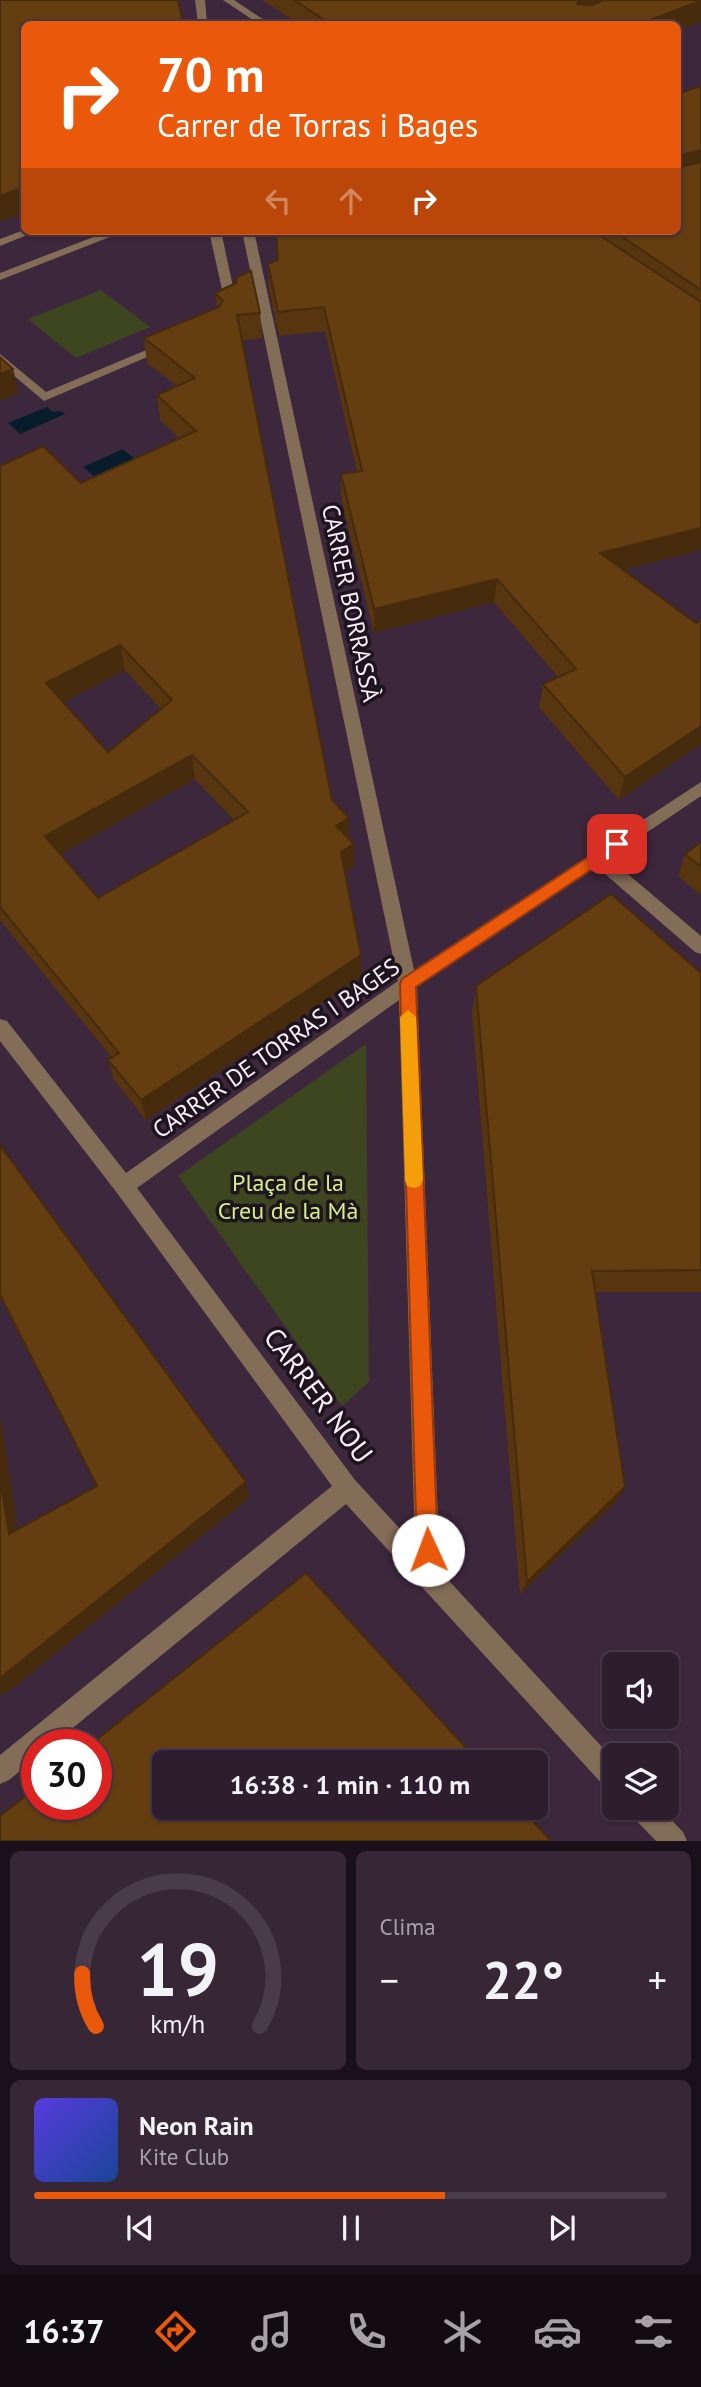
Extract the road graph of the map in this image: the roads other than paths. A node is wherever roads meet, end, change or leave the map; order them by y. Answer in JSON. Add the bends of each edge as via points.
{"nodes":[{"id":1,"x":200,"y":0,"type":"edge"},
{"id":2,"x":229,"y":0,"type":"edge"},
{"id":3,"x":203,"y":21,"type":"edge"},
{"id":4,"x":260,"y":21,"type":"edge"},
{"id":5,"x":21,"y":235,"type":"edge"},
{"id":6,"x":109,"y":235,"type":"edge"},
{"id":7,"x":216,"y":235,"type":"edge"},
{"id":8,"x":249,"y":235,"type":"edge"},
{"id":9,"x":0,"y":243,"type":"edge"},
{"id":10,"x":0,"y":277,"type":"edge"},
{"id":11,"x":214,"y":312,"type":"edge"},
{"id":12,"x":183,"y":340,"type":"edge"},
{"id":13,"x":0,"y":358,"type":"edge"},
{"id":14,"x":701,"y":788,"type":"edge"},
{"id":15,"x":597,"y":857,"type":"junction"},
{"id":16,"x":701,"y":947,"type":"edge"},
{"id":17,"x":408,"y":984,"type":"junction"},
{"id":18,"x":0,"y":1027,"type":"edge"},
{"id":19,"x":124,"y":1186,"type":"junction"},
{"id":20,"x":347,"y":1488,"type":"junction"},
{"id":21,"x":428,"y":1574,"type":"junction"},
{"id":22,"x":602,"y":1766,"type":"edge"},
{"id":23,"x":0,"y":1771,"type":"edge"},
{"id":24,"x":654,"y":1820,"type":"edge"},
{"id":25,"x":674,"y":1841,"type":"edge"}],
"edges":[{"from":1,"to":3,"type":"street"},
{"from":2,"to":4,"type":"street"},
{"from":5,"to":9,"type":"street"},
{"from":6,"to":10,"type":"street"},
{"from":7,"to":11,"type":"street","via":[[231,305]]},
{"from":8,"to":17,"type":"street","name":"CARRER BORRASSÀ"},
{"from":12,"to":13,"type":"street","via":[[44,397]]},
{"from":14,"to":15,"type":"street","name":"CARRER DE TORRAS I BAGES"},
{"from":15,"to":16,"type":"street"},
{"from":15,"to":17,"type":"street","name":"CARRER DE TORRAS I BAGES"},
{"from":17,"to":19,"type":"street","name":"CARRER DE TORRAS I BAGES"},
{"from":17,"to":21,"type":"street"},
{"from":18,"to":19,"type":"street","name":"CARRER NOU"},
{"from":19,"to":20,"type":"street","name":"CARRER NOU"},
{"from":20,"to":21,"type":"street","name":"CARRER NOU"},
{"from":20,"to":23,"type":"street"},
{"from":21,"to":22,"type":"street","name":"CARRER NOU"},
{"from":24,"to":25,"type":"street"}]}
